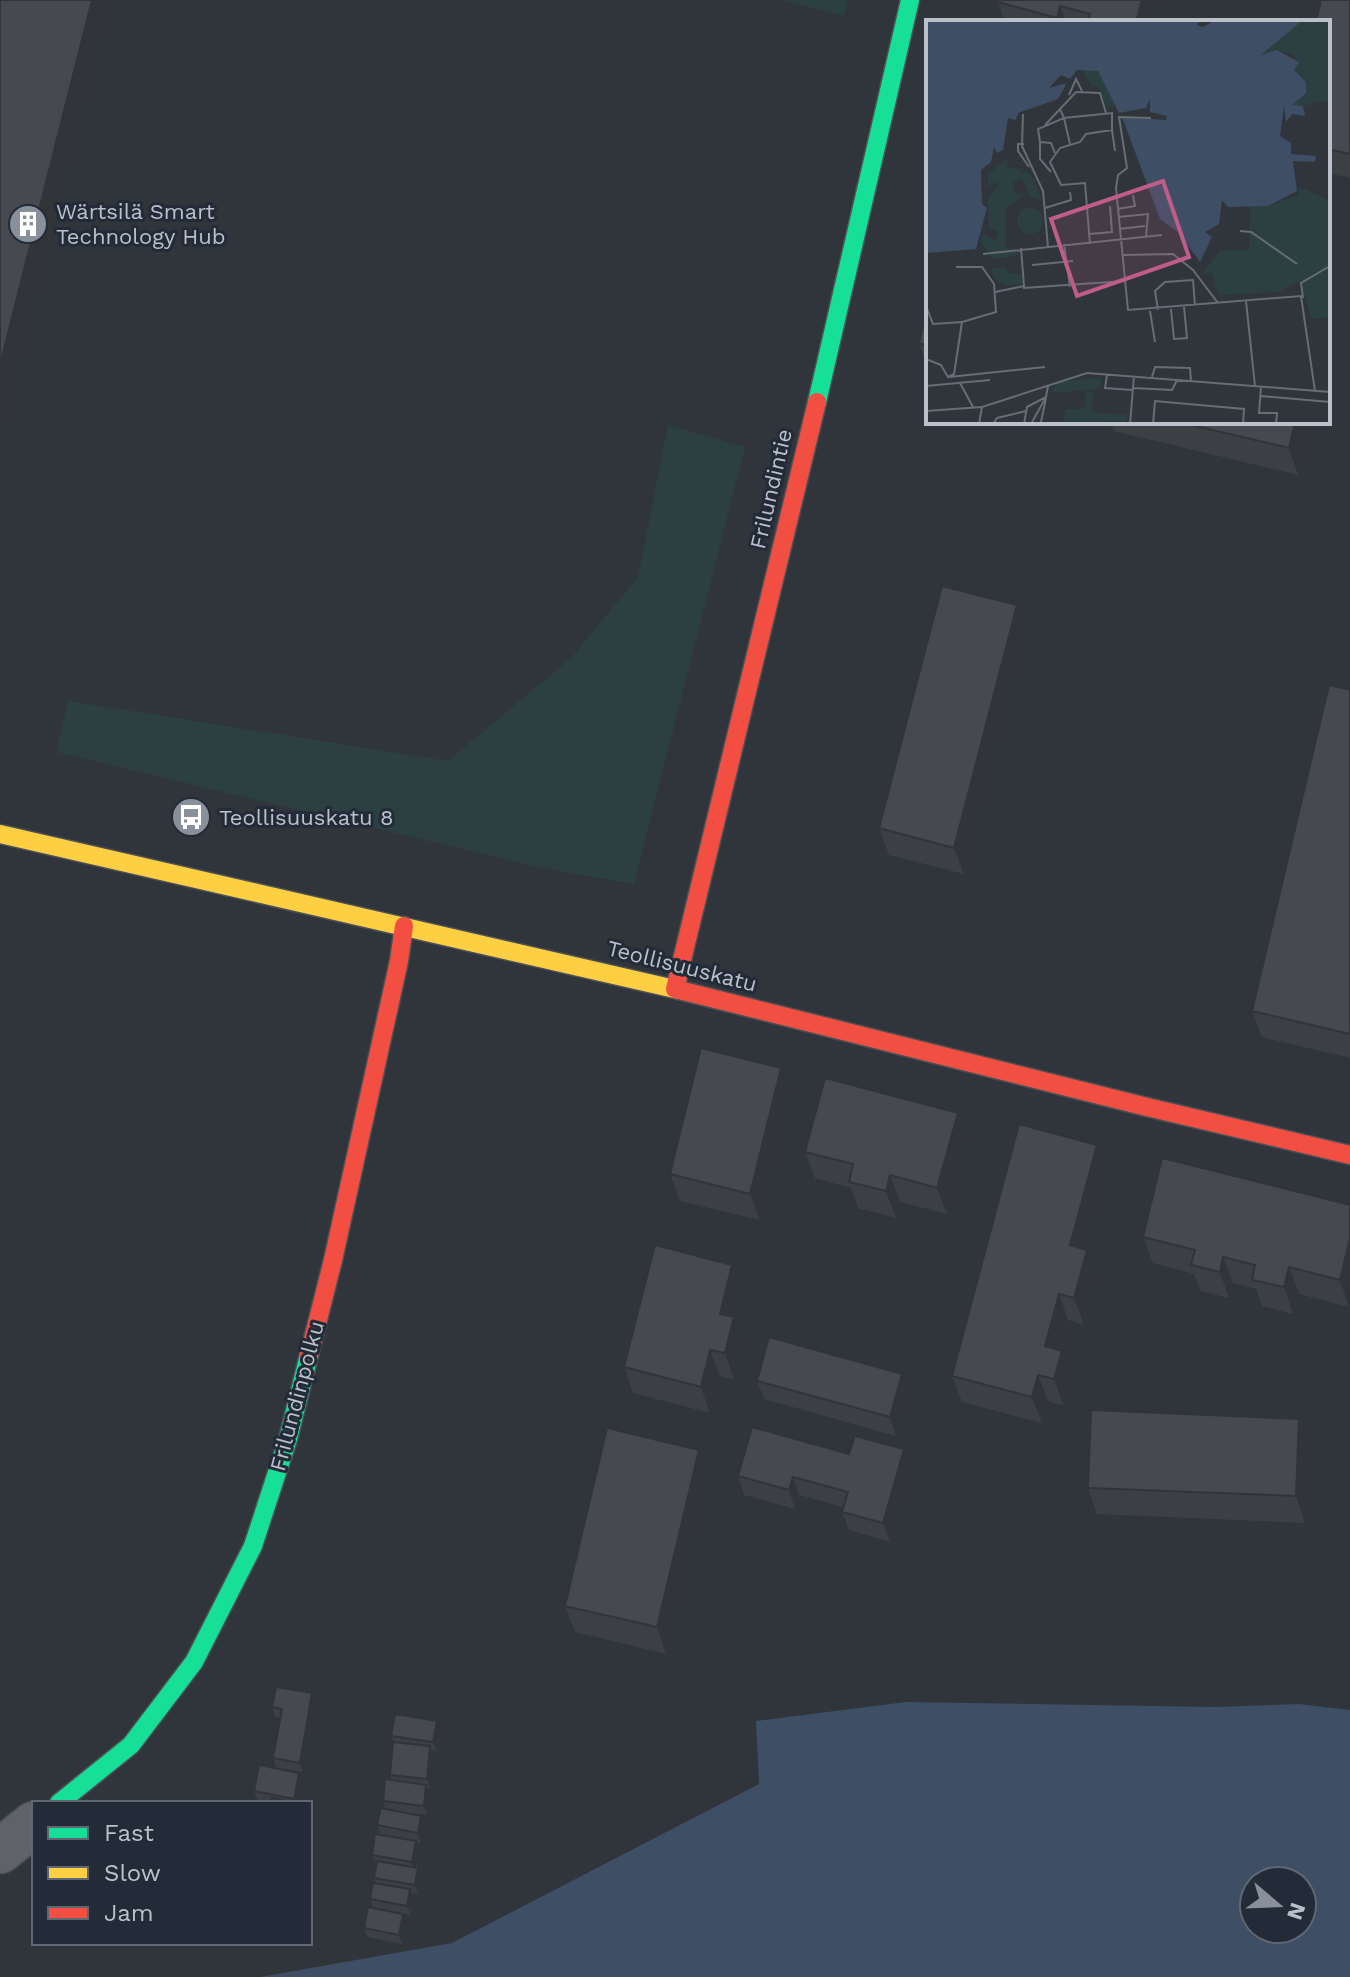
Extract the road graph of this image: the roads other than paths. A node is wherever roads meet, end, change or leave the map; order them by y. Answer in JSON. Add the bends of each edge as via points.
{"nodes":[{"id":1,"x":910,"y":0,"type":"edge"},
{"id":2,"x":0,"y":834,"type":"edge"},
{"id":3,"x":404,"y":926,"type":"junction"},
{"id":4,"x":675,"y":989,"type":"junction"},
{"id":5,"x":1350,"y":1155,"type":"edge"},
{"id":6,"x":61,"y":1801,"type":"edge"},
{"id":7,"x":32,"y":1826,"type":"edge"},
{"id":8,"x":0,"y":1851,"type":"edge"}],
"edges":[{"from":1,"to":4,"type":"street","name":"Frilundintie"},
{"from":2,"to":3,"type":"street","name":"Teollisuuskatu"},
{"from":3,"to":4,"type":"street","name":"Teollisuuskatu"},
{"from":3,"to":6,"type":"street","name":"Frilundinpolku","via":[[333,1260],[288,1439],[253,1546],[194,1662],[131,1745]]},
{"from":4,"to":5,"type":"street","name":"Teollisuuskatu"},
{"from":7,"to":8,"type":"street"}]}
